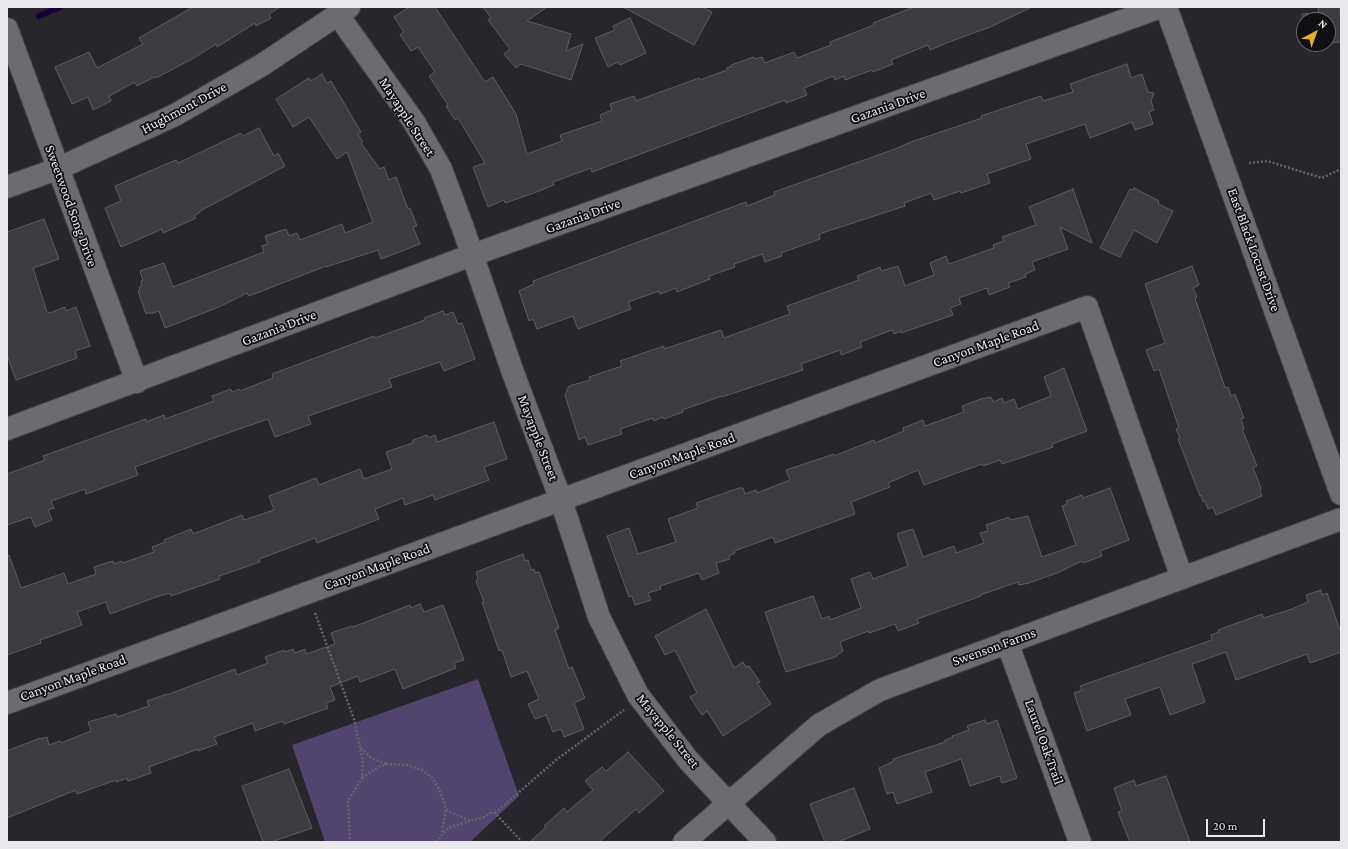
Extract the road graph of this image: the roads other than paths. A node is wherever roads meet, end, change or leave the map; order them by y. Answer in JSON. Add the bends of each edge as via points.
{"nodes":[{"id":1,"x":1161,"y":7,"type":"edge"},
{"id":2,"x":1166,"y":7,"type":"edge"},
{"id":3,"x":344,"y":11,"type":"edge"},
{"id":4,"x":7,"y":29,"type":"edge"},
{"id":5,"x":57,"y":169,"type":"junction"},
{"id":6,"x":7,"y":187,"type":"edge"},
{"id":7,"x":472,"y":256,"type":"junction"},
{"id":8,"x":137,"y":382,"type":"junction"},
{"id":9,"x":7,"y":429,"type":"edge"},
{"id":10,"x":1341,"y":494,"type":"edge"},
{"id":11,"x":561,"y":500,"type":"junction"},
{"id":12,"x":1341,"y":519,"type":"edge"},
{"id":13,"x":1182,"y":578,"type":"junction"},
{"id":14,"x":1007,"y":642,"type":"junction"},
{"id":15,"x":7,"y":703,"type":"edge"},
{"id":16,"x":729,"y":802,"type":"junction"},
{"id":17,"x":684,"y":842,"type":"edge"},
{"id":18,"x":765,"y":842,"type":"edge"},
{"id":19,"x":1080,"y":842,"type":"edge"}],
"edges":[{"from":1,"to":7,"type":"street","name":"Gazania Drive"},
{"from":2,"to":10,"type":"street","name":"East Black Locust Drive"},
{"from":3,"to":5,"type":"street","name":"Hughmont Drive","via":[[262,65],[175,115]]},
{"from":3,"to":7,"type":"street","name":"Mayapple Street","via":[[441,169]]},
{"from":4,"to":5,"type":"street","name":"Sweetwood Song Drive"},
{"from":5,"to":6,"type":"street","name":"Hughmont Drive"},
{"from":5,"to":8,"type":"street","name":"Sweetwood Song Drive"},
{"from":7,"to":8,"type":"street","name":"Gazania Drive"},
{"from":7,"to":11,"type":"street","name":"Mayapple Street"},
{"from":8,"to":9,"type":"street","name":"Gazania Drive"},
{"from":11,"to":13,"type":"street","name":"Canyon Maple Road","via":[[1087,307]]},
{"from":11,"to":15,"type":"street","name":"Canyon Maple Road"},
{"from":11,"to":16,"type":"street","name":"Mayapple Street","via":[[600,617],[638,696],[689,761]]},
{"from":12,"to":13,"type":"street","name":"Swenson Farms"},
{"from":13,"to":14,"type":"street","name":"Swenson Farms"},
{"from":14,"to":16,"type":"street","name":"Swenson Farms","via":[[873,694],[819,725]]},
{"from":14,"to":19,"type":"street","name":"Laurel Oak Trail"},
{"from":16,"to":17,"type":"street","name":"Swenson Farms"},
{"from":16,"to":18,"type":"street","name":"Mayapple Street"}]}
